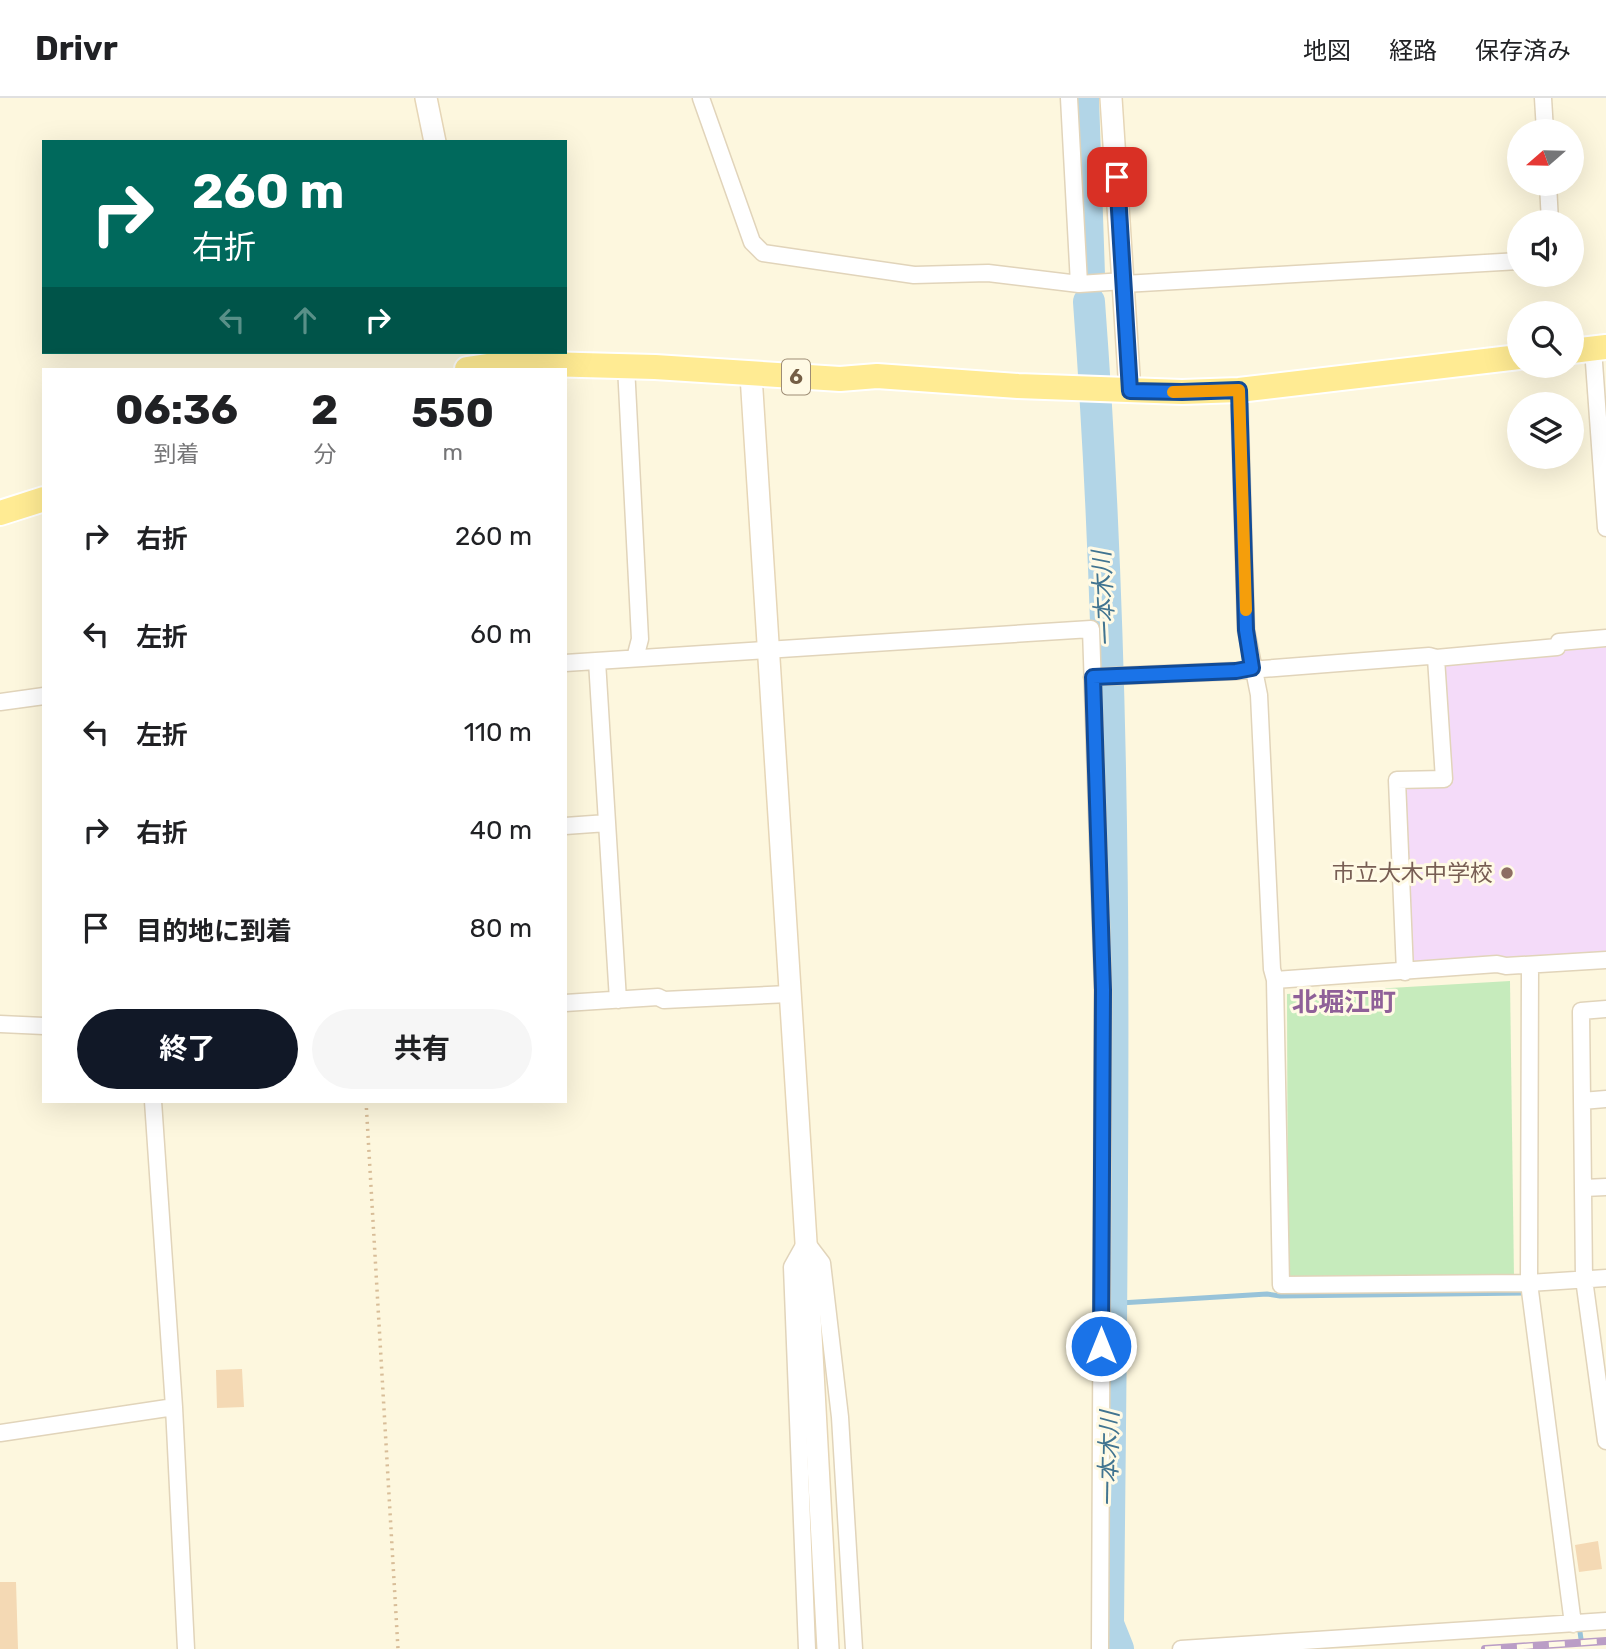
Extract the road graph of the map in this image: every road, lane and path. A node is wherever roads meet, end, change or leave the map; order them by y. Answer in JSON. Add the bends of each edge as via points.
{"nodes":[{"id":1,"x":426,"y":98,"type":"edge"},
{"id":2,"x":701,"y":98,"type":"edge"},
{"id":3,"x":1069,"y":98,"type":"edge"},
{"id":4,"x":1111,"y":98,"type":"edge"},
{"id":5,"x":1543,"y":98,"type":"edge"},
{"id":6,"x":1544,"y":119,"type":"edge"},
{"id":7,"x":435,"y":140,"type":"edge"},
{"id":8,"x":1507,"y":262,"type":"edge"},
{"id":9,"x":1124,"y":283,"type":"junction"},
{"id":10,"x":1079,"y":284,"type":"junction"},
{"id":11,"x":1590,"y":349,"type":"edge"},
{"id":12,"x":505,"y":358,"type":"edge"},
{"id":13,"x":1507,"y":358,"type":"edge"},
{"id":14,"x":626,"y":366,"type":"junction"},
{"id":15,"x":470,"y":368,"type":"edge"},
{"id":16,"x":751,"y":375,"type":"junction"},
{"id":17,"x":1239,"y":390,"type":"junction"},
{"id":18,"x":1130,"y":391,"type":"junction"},
{"id":19,"x":42,"y":500,"type":"edge"},
{"id":20,"x":0,"y":513,"type":"edge"},
{"id":21,"x":1606,"y":528,"type":"edge"},
{"id":22,"x":1606,"y":638,"type":"edge"},
{"id":23,"x":768,"y":649,"type":"junction"},
{"id":24,"x":1436,"y":658,"type":"junction"},
{"id":25,"x":635,"y":659,"type":"junction"},
{"id":26,"x":597,"y":661,"type":"junction"},
{"id":27,"x":567,"y":663,"type":"edge"},
{"id":28,"x":1252,"y":668,"type":"junction"},
{"id":29,"x":1093,"y":677,"type":"junction"},
{"id":30,"x":42,"y":696,"type":"edge"},
{"id":31,"x":0,"y":702,"type":"edge"},
{"id":32,"x":607,"y":823,"type":"junction"},
{"id":33,"x":567,"y":826,"type":"edge"},
{"id":34,"x":1606,"y":960,"type":"edge"},
{"id":35,"x":1530,"y":965,"type":"junction"},
{"id":36,"x":1405,"y":972,"type":"junction"},
{"id":37,"x":1275,"y":980,"type":"junction"},
{"id":38,"x":789,"y":994,"type":"junction"},
{"id":39,"x":618,"y":1000,"type":"junction"},
{"id":40,"x":567,"y":1003,"type":"edge"},
{"id":41,"x":1606,"y":1009,"type":"edge"},
{"id":42,"x":0,"y":1024,"type":"edge"},
{"id":43,"x":42,"y":1026,"type":"edge"},
{"id":44,"x":1606,"y":1099,"type":"edge"},
{"id":45,"x":1582,"y":1101,"type":"junction"},
{"id":46,"x":153,"y":1103,"type":"edge"},
{"id":47,"x":366,"y":1103,"type":"edge"},
{"id":48,"x":1606,"y":1187,"type":"edge"},
{"id":49,"x":1584,"y":1188,"type":"junction"},
{"id":50,"x":806,"y":1242,"type":"junction"},
{"id":51,"x":1606,"y":1278,"type":"edge"},
{"id":52,"x":1584,"y":1279,"type":"junction"},
{"id":53,"x":1530,"y":1289,"type":"junction"},
{"id":54,"x":174,"y":1407,"type":"junction"},
{"id":55,"x":0,"y":1433,"type":"edge"},
{"id":56,"x":1606,"y":1441,"type":"edge"},
{"id":57,"x":1606,"y":1621,"type":"edge"},
{"id":58,"x":1573,"y":1624,"type":"junction"},
{"id":59,"x":1438,"y":1641,"type":"edge"},
{"id":60,"x":186,"y":1649,"type":"edge"},
{"id":61,"x":398,"y":1649,"type":"edge"},
{"id":62,"x":807,"y":1649,"type":"edge"},
{"id":63,"x":828,"y":1649,"type":"edge"},
{"id":64,"x":854,"y":1649,"type":"edge"},
{"id":65,"x":1100,"y":1649,"type":"edge"},
{"id":66,"x":1181,"y":1649,"type":"edge"}],
"edges":[{"from":1,"to":7,"type":"street"},
{"from":2,"to":10,"type":"street","via":[[752,242],[763,253],[914,275],[988,273]]},
{"from":3,"to":10,"type":"street"},
{"from":4,"to":9,"type":"street"},
{"from":5,"to":6,"type":"street"},
{"from":8,"to":9,"type":"street"},
{"from":9,"to":10,"type":"street"},
{"from":9,"to":18,"type":"street"},
{"from":11,"to":21,"type":"street"},
{"from":12,"to":14,"type":"main road","number":"6"},
{"from":12,"to":15,"type":"main road","number":"6"},
{"from":13,"to":17,"type":"main road","number":"6"},
{"from":14,"to":16,"type":"main road","number":"6"},
{"from":14,"to":25,"type":"street","via":[[640,639]]},
{"from":16,"to":18,"type":"main road","number":"6","via":[[877,376]]},
{"from":16,"to":23,"type":"street"},
{"from":17,"to":18,"type":"main road","number":"6"},
{"from":17,"to":28,"type":"street","via":[[1246,630]]},
{"from":19,"to":20,"type":"main road"},
{"from":22,"to":24,"type":"street"},
{"from":23,"to":25,"type":"street"},
{"from":23,"to":29,"type":"street","via":[[1091,629]]},
{"from":23,"to":38,"type":"street"},
{"from":24,"to":28,"type":"street"},
{"from":24,"to":36,"type":"street","via":[[1444,779],[1397,780]]},
{"from":25,"to":26,"type":"street"},
{"from":26,"to":27,"type":"street"},
{"from":26,"to":32,"type":"street"},
{"from":28,"to":29,"type":"street"},
{"from":28,"to":37,"type":"street","via":[[1259,695]]},
{"from":29,"to":65,"type":"street","via":[[1103,990]]},
{"from":30,"to":31,"type":"street"},
{"from":32,"to":33,"type":"street"},
{"from":32,"to":39,"type":"street"},
{"from":34,"to":35,"type":"street"},
{"from":35,"to":36,"type":"street"},
{"from":35,"to":53,"type":"street"},
{"from":36,"to":37,"type":"street"},
{"from":37,"to":53,"type":"street","via":[[1281,1285]]},
{"from":38,"to":39,"type":"street"},
{"from":38,"to":50,"type":"street"},
{"from":39,"to":40,"type":"street"},
{"from":41,"to":45,"type":"street","via":[[1581,1011]]},
{"from":42,"to":43,"type":"street"},
{"from":44,"to":45,"type":"street"},
{"from":45,"to":49,"type":"street"},
{"from":46,"to":54,"type":"street"},
{"from":47,"to":61,"type":"path"},
{"from":48,"to":49,"type":"street"},
{"from":49,"to":52,"type":"street"},
{"from":50,"to":62,"type":"street","via":[[792,1267]]},
{"from":50,"to":63,"type":"street"},
{"from":50,"to":64,"type":"street","via":[[822,1263],[824,1276],[840,1417]]},
{"from":51,"to":52,"type":"street"},
{"from":52,"to":53,"type":"street"},
{"from":52,"to":56,"type":"street"},
{"from":53,"to":58,"type":"street"},
{"from":54,"to":55,"type":"street"},
{"from":54,"to":60,"type":"street"},
{"from":57,"to":58,"type":"street"},
{"from":58,"to":59,"type":"street"},
{"from":59,"to":66,"type":"street","via":[[1323,1638]]}]}
